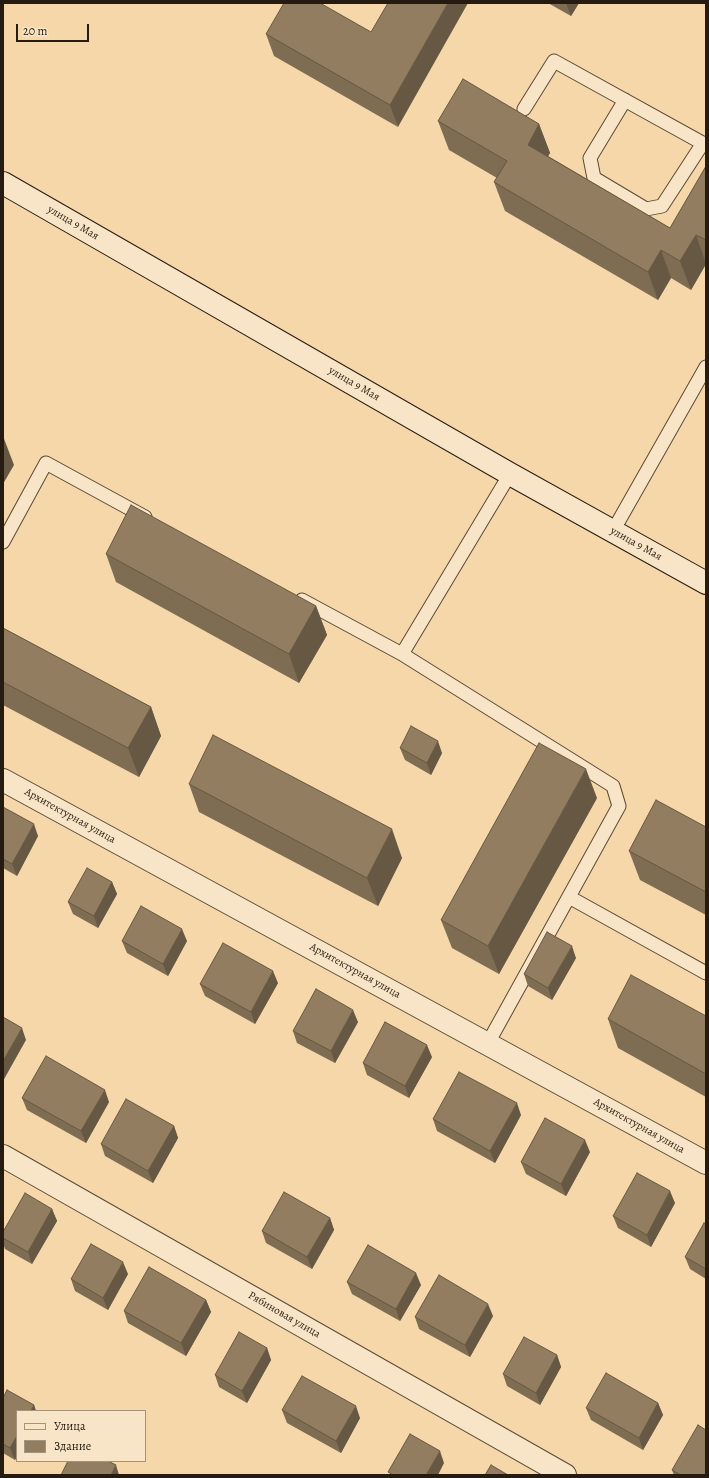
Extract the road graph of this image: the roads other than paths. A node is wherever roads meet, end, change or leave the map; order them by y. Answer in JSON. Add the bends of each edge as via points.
{"nodes":[{"id":1,"x":625,"y":100,"type":"junction"},
{"id":2,"x":524,"y":109,"type":"dead end"},
{"id":3,"x":704,"y":144,"type":"edge"},
{"id":4,"x":3,"y":183,"type":"edge"},
{"id":5,"x":706,"y":367,"type":"edge"},
{"id":6,"x":510,"y":474,"type":"junction"},
{"id":7,"x":158,"y":523,"type":"edge"},
{"id":8,"x":613,"y":531,"type":"junction"},
{"id":9,"x":3,"y":542,"type":"edge"},
{"id":10,"x":706,"y":583,"type":"edge"},
{"id":11,"x":290,"y":594,"type":"edge"},
{"id":12,"x":402,"y":654,"type":"junction"},
{"id":13,"x":3,"y":780,"type":"edge"},
{"id":14,"x":569,"y":897,"type":"junction"},
{"id":15,"x":706,"y":973,"type":"edge"},
{"id":16,"x":488,"y":1043,"type":"junction"},
{"id":17,"x":3,"y":1156,"type":"edge"},
{"id":18,"x":706,"y":1163,"type":"edge"},
{"id":19,"x":565,"y":1475,"type":"edge"}],
"edges":[{"from":1,"to":2,"type":"lane","via":[[554,61]]},
{"from":1,"to":3,"type":"lane"},
{"from":1,"to":3,"type":"lane","via":[[590,158],[594,178],[646,208],[662,206]]},
{"from":4,"to":6,"type":"street","name":"улица 9 Мая"},
{"from":5,"to":8,"type":"lane"},
{"from":6,"to":8,"type":"street","name":"улица 9 Мая"},
{"from":6,"to":12,"type":"lane"},
{"from":7,"to":9,"type":"lane","via":[[46,463]]},
{"from":8,"to":10,"type":"street","name":"улица 9 Мая"},
{"from":11,"to":12,"type":"lane"},
{"from":12,"to":14,"type":"lane","via":[[613,786],[619,806]]},
{"from":13,"to":16,"type":"street","name":"Архитектурная улица"},
{"from":14,"to":15,"type":"lane"},
{"from":14,"to":16,"type":"lane"},
{"from":16,"to":18,"type":"street","name":"Архитектурная улица"},
{"from":17,"to":19,"type":"street","name":"Рябиновая улица"}]}
